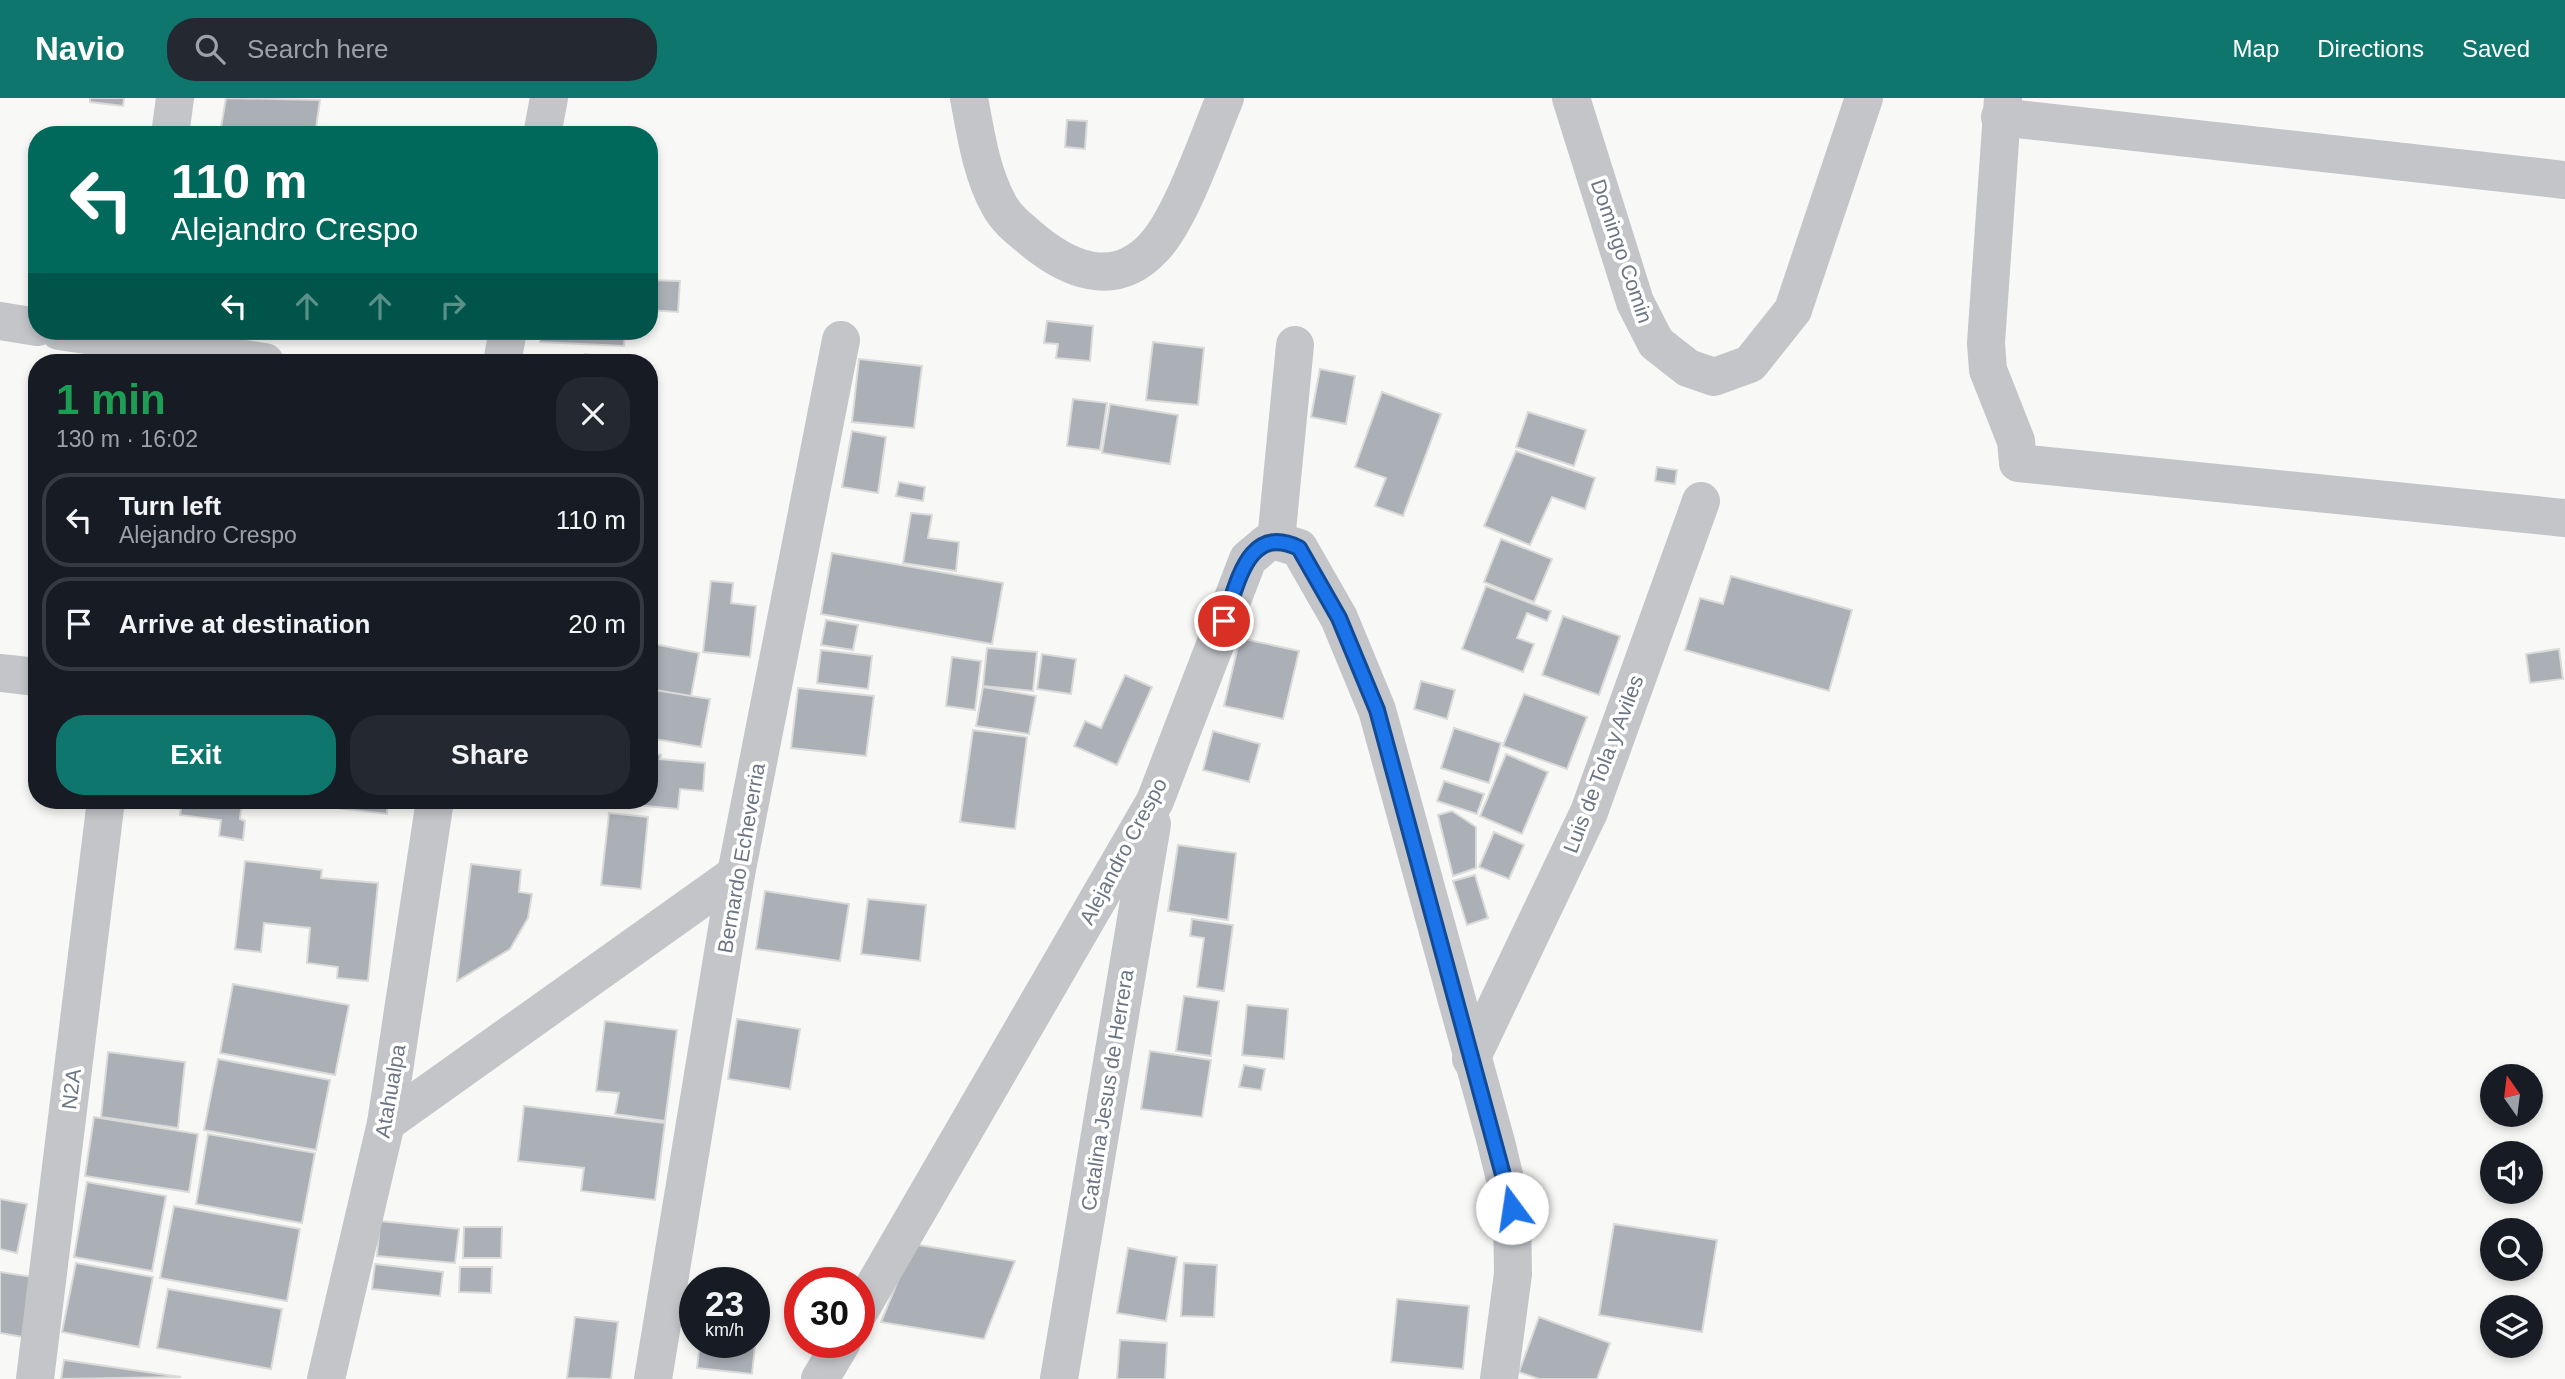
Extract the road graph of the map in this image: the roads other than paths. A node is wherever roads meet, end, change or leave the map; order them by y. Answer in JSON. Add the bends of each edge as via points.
{"nodes":[{"id":1,"x":175,"y":98,"type":"edge"},
{"id":2,"x":549,"y":98,"type":"edge"},
{"id":3,"x":969,"y":98,"type":"edge"},
{"id":4,"x":1225,"y":98,"type":"edge"},
{"id":5,"x":1571,"y":98,"type":"edge"},
{"id":6,"x":1864,"y":98,"type":"edge"},
{"id":7,"x":2001,"y":108,"type":"edge"},
{"id":8,"x":171,"y":126,"type":"edge"},
{"id":9,"x":544,"y":126,"type":"edge"},
{"id":10,"x":2565,"y":180,"type":"edge"},
{"id":11,"x":0,"y":321,"type":"edge"},
{"id":12,"x":28,"y":326,"type":"edge"},
{"id":13,"x":157,"y":340,"type":"edge"},
{"id":14,"x":841,"y":340,"type":"dead end"},
{"id":15,"x":1295,"y":345,"type":"dead end"},
{"id":16,"x":226,"y":354,"type":"edge"},
{"id":17,"x":1701,"y":501,"type":"dead end"},
{"id":18,"x":2565,"y":518,"type":"edge"},
{"id":19,"x":1276,"y":541,"type":"junction"},
{"id":20,"x":0,"y":673,"type":"edge"},
{"id":21,"x":28,"y":676,"type":"edge"},
{"id":22,"x":1155,"y":801,"type":"junction"},
{"id":23,"x":105,"y":809,"type":"edge"},
{"id":24,"x":434,"y":809,"type":"edge"},
{"id":25,"x":736,"y":874,"type":"junction"},
{"id":26,"x":1471,"y":1059,"type":"junction"},
{"id":27,"x":386,"y":1123,"type":"junction"},
{"id":28,"x":875,"y":1284,"type":"edge"},
{"id":29,"x":832,"y":1358,"type":"edge"},
{"id":30,"x":35,"y":1379,"type":"edge"},
{"id":31,"x":326,"y":1379,"type":"edge"},
{"id":32,"x":653,"y":1379,"type":"edge"},
{"id":33,"x":820,"y":1379,"type":"edge"},
{"id":34,"x":1059,"y":1379,"type":"edge"},
{"id":35,"x":1499,"y":1379,"type":"edge"}],
"edges":[{"from":1,"to":8,"type":"street"},
{"from":2,"to":9,"type":"street"},
{"from":3,"to":4,"type":"street","via":[[979,157],[1001,209],[1044,250],[1077,269],[1103,271],[1130,267],[1155,247],[1174,217]]},
{"from":5,"to":6,"type":"street","name":"Domingo Comin","via":[[1635,302],[1656,343],[1688,368],[1714,377],[1750,364],[1793,310]]},
{"from":7,"to":10,"type":"street"},
{"from":7,"to":18,"type":"street","via":[[1986,343],[1988,370],[2016,440],[2018,463]]},
{"from":11,"to":12,"type":"street"},
{"from":13,"to":16,"type":"street"},
{"from":14,"to":25,"type":"street","name":"Bernardo Echeverria"},
{"from":15,"to":19,"type":"street"},
{"from":17,"to":26,"type":"street","name":"Luis de Tola y Aviles","via":[[1589,812]]},
{"from":19,"to":22,"type":"street","name":"Alejandro Crespo","via":[[1259,547],[1248,559]]},
{"from":19,"to":26,"type":"street","via":[[1299,548],[1310,562],[1377,710]]},
{"from":20,"to":21,"type":"street"},
{"from":22,"to":28,"type":"street","name":"Alejandro Crespo"},
{"from":22,"to":34,"type":"street","name":"Catalina Jesus de Herrera"},
{"from":23,"to":30,"type":"street","name":"N2A"},
{"from":24,"to":27,"type":"street","name":"Atahualpa"},
{"from":25,"to":27,"type":"street"},
{"from":25,"to":32,"type":"street","name":"Bernardo Echeverria"},
{"from":26,"to":35,"type":"street","via":[[1512,1208],[1513,1274]]},
{"from":27,"to":31,"type":"street","name":"Atahualpa"},
{"from":29,"to":33,"type":"street"}]}
